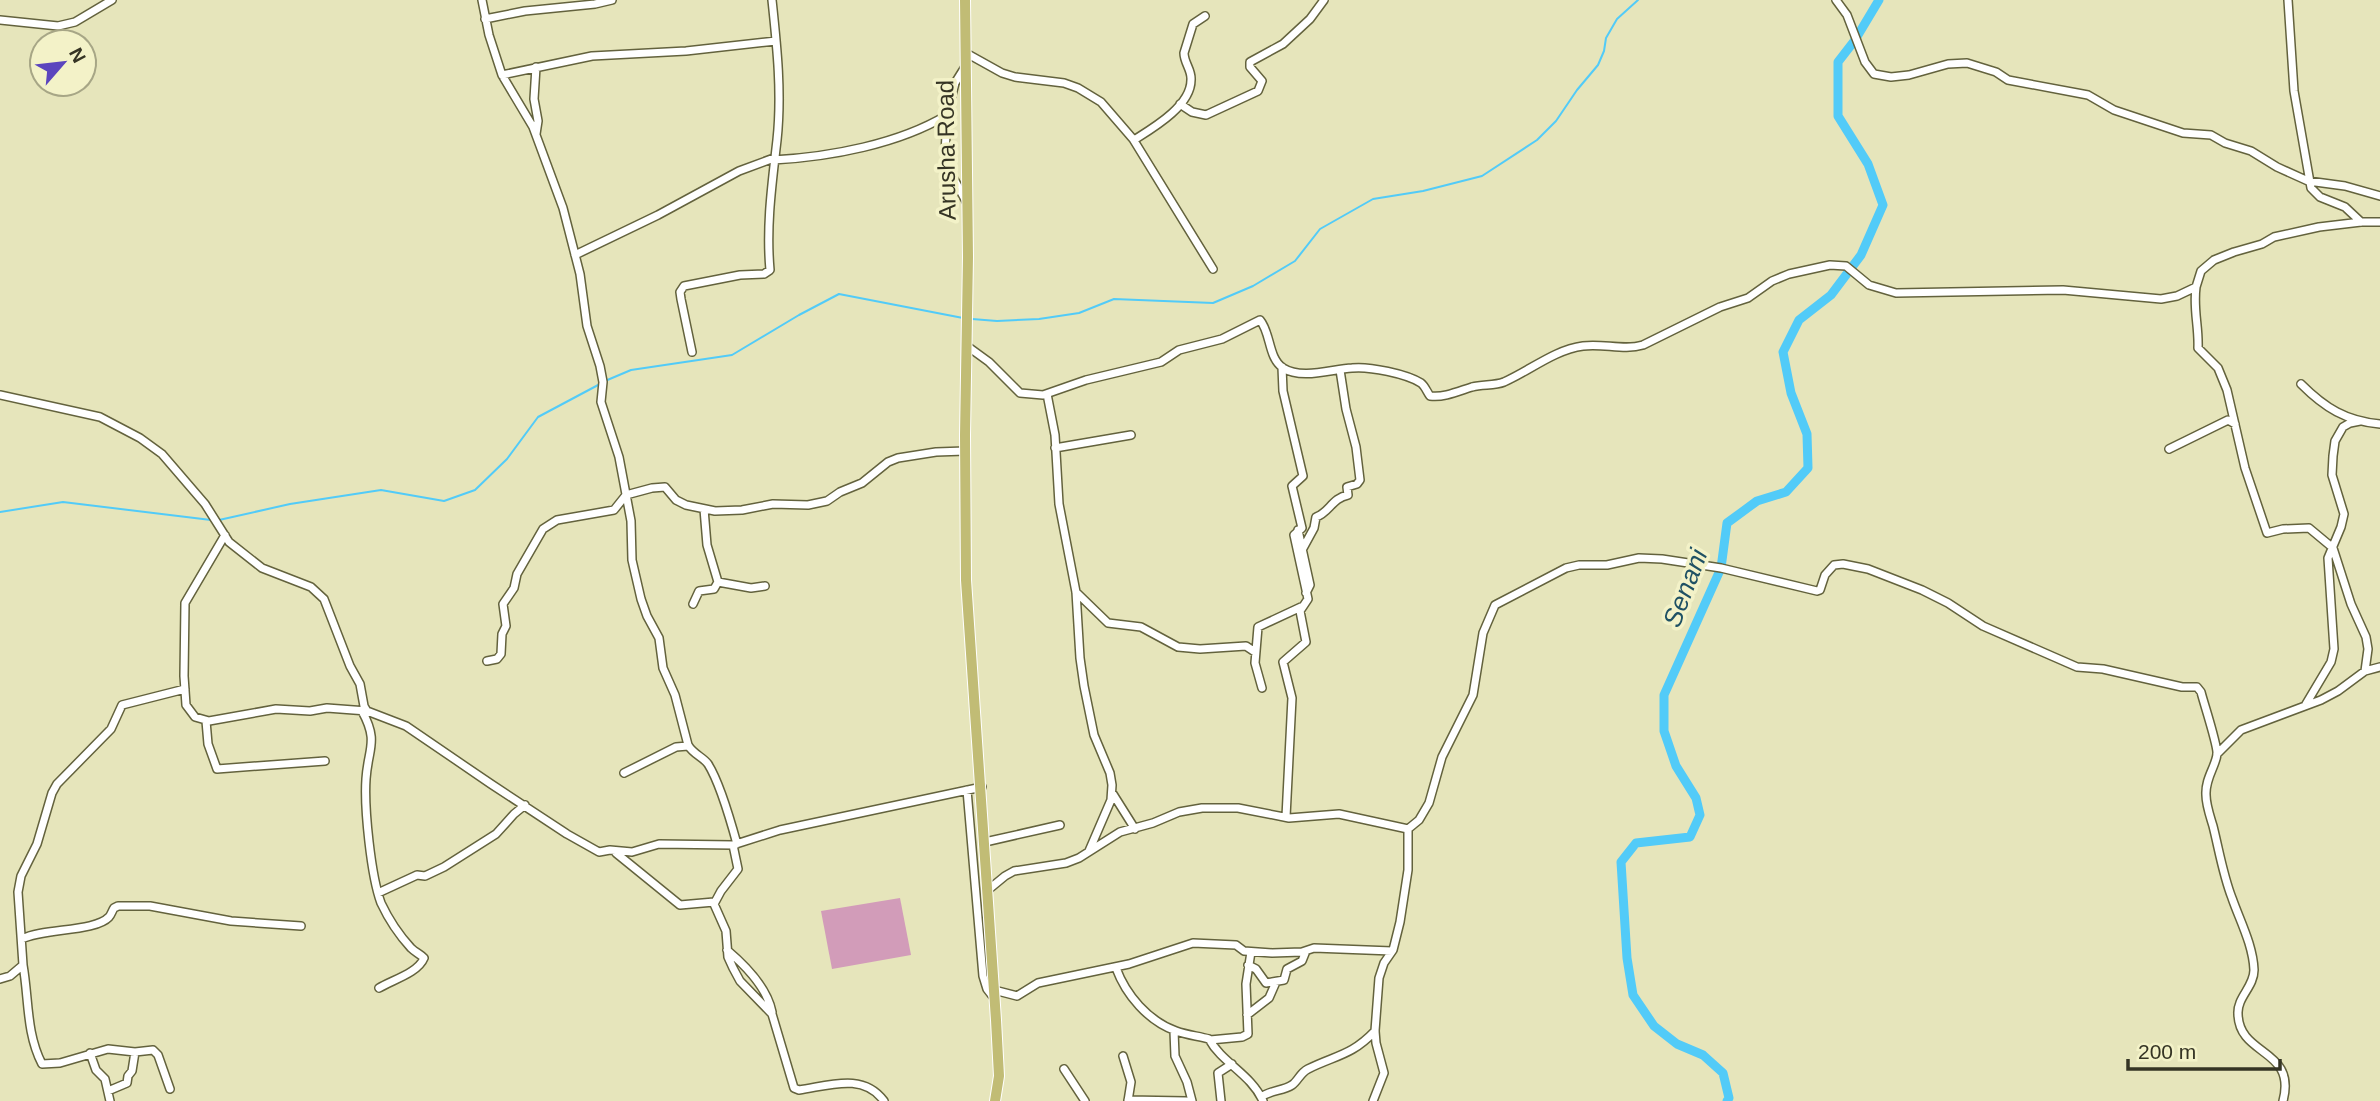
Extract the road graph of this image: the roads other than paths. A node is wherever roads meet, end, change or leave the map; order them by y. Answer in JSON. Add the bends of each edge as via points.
{"nodes":[{"id":1,"x":112,"y":0,"type":"edge"},
{"id":2,"x":482,"y":0,"type":"edge"},
{"id":3,"x":612,"y":0,"type":"edge"},
{"id":4,"x":772,"y":0,"type":"edge"},
{"id":5,"x":965,"y":0,"type":"edge"},
{"id":6,"x":1324,"y":0,"type":"edge"},
{"id":7,"x":1836,"y":0,"type":"edge"},
{"id":8,"x":2288,"y":0,"type":"edge"},
{"id":9,"x":1205,"y":16,"type":"dead end"},
{"id":10,"x":485,"y":19,"type":"junction"},
{"id":11,"x":0,"y":20,"type":"edge"},
{"id":12,"x":776,"y":41,"type":"junction"},
{"id":13,"x":966,"y":54,"type":"junction"},
{"id":14,"x":966,"y":66,"type":"junction"},
{"id":15,"x":536,"y":67,"type":"junction"},
{"id":16,"x":502,"y":75,"type":"junction"},
{"id":17,"x":1180,"y":104,"type":"junction"},
{"id":18,"x":947,"y":115,"type":"junction"},
{"id":19,"x":536,"y":134,"type":"junction"},
{"id":20,"x":1134,"y":141,"type":"junction"},
{"id":21,"x":774,"y":159,"type":"junction"},
{"id":22,"x":2308,"y":181,"type":"junction"},
{"id":23,"x":2380,"y":196,"type":"edge"},
{"id":24,"x":967,"y":204,"type":"junction"},
{"id":25,"x":2361,"y":222,"type":"junction"},
{"id":26,"x":2380,"y":222,"type":"edge"},
{"id":27,"x":575,"y":255,"type":"junction"},
{"id":28,"x":1213,"y":269,"type":"dead end"},
{"id":29,"x":2196,"y":287,"type":"junction"},
{"id":30,"x":967,"y":341,"type":"junction"},
{"id":31,"x":692,"y":352,"type":"dead end"},
{"id":32,"x":1282,"y":367,"type":"junction"},
{"id":33,"x":1340,"y":370,"type":"junction"},
{"id":34,"x":2301,"y":384,"type":"dead end"},
{"id":35,"x":1046,"y":394,"type":"junction"},
{"id":36,"x":0,"y":395,"type":"edge"},
{"id":37,"x":2360,"y":421,"type":"junction"},
{"id":38,"x":2235,"y":424,"type":"junction"},
{"id":39,"x":2380,"y":424,"type":"edge"},
{"id":40,"x":1131,"y":435,"type":"dead end"},
{"id":41,"x":1055,"y":448,"type":"junction"},
{"id":42,"x":2169,"y":449,"type":"dead end"},
{"id":43,"x":965,"y":451,"type":"junction"},
{"id":44,"x":626,"y":495,"type":"junction"},
{"id":45,"x":704,"y":509,"type":"junction"},
{"id":46,"x":1298,"y":530,"type":"junction"},
{"id":47,"x":225,"y":536,"type":"junction"},
{"id":48,"x":2333,"y":548,"type":"junction"},
{"id":49,"x":1302,"y":550,"type":"junction"},
{"id":50,"x":718,"y":582,"type":"junction"},
{"id":51,"x":765,"y":586,"type":"dead end"},
{"id":52,"x":1076,"y":592,"type":"junction"},
{"id":53,"x":1306,"y":593,"type":"junction"},
{"id":54,"x":693,"y":604,"type":"dead end"},
{"id":55,"x":1301,"y":607,"type":"junction"},
{"id":56,"x":1255,"y":652,"type":"junction"},
{"id":57,"x":487,"y":661,"type":"dead end"},
{"id":58,"x":2380,"y":667,"type":"edge"},
{"id":59,"x":2365,"y":671,"type":"junction"},
{"id":60,"x":1262,"y":688,"type":"dead end"},
{"id":61,"x":184,"y":690,"type":"junction"},
{"id":62,"x":2306,"y":704,"type":"junction"},
{"id":63,"x":365,"y":711,"type":"junction"},
{"id":64,"x":206,"y":721,"type":"junction"},
{"id":65,"x":688,"y":746,"type":"junction"},
{"id":66,"x":2217,"y":754,"type":"junction"},
{"id":67,"x":325,"y":761,"type":"dead end"},
{"id":68,"x":624,"y":773,"type":"dead end"},
{"id":69,"x":982,"y":787,"type":"junction"},
{"id":70,"x":967,"y":790,"type":"junction"},
{"id":71,"x":1113,"y":793,"type":"junction"},
{"id":72,"x":525,"y":805,"type":"junction"},
{"id":73,"x":1286,"y":817,"type":"junction"},
{"id":74,"x":1060,"y":825,"type":"dead end"},
{"id":75,"x":1135,"y":829,"type":"junction"},
{"id":76,"x":1408,"y":829,"type":"junction"},
{"id":77,"x":985,"y":842,"type":"junction"},
{"id":78,"x":735,"y":845,"type":"junction"},
{"id":79,"x":1089,"y":851,"type":"junction"},
{"id":80,"x":616,"y":852,"type":"junction"},
{"id":81,"x":988,"y":890,"type":"junction"},
{"id":82,"x":379,"y":893,"type":"junction"},
{"id":83,"x":714,"y":902,"type":"junction"},
{"id":84,"x":301,"y":926,"type":"dead end"},
{"id":85,"x":22,"y":939,"type":"junction"},
{"id":86,"x":1306,"y":951,"type":"junction"},
{"id":87,"x":1392,"y":951,"type":"junction"},
{"id":88,"x":1251,"y":952,"type":"junction"},
{"id":89,"x":23,"y":965,"type":"junction"},
{"id":90,"x":1248,"y":965,"type":"junction"},
{"id":91,"x":1116,"y":968,"type":"junction"},
{"id":92,"x":0,"y":979,"type":"edge"},
{"id":93,"x":1276,"y":982,"type":"junction"},
{"id":94,"x":379,"y":988,"type":"dead end"},
{"id":95,"x":994,"y":994,"type":"junction"},
{"id":96,"x":1247,"y":1015,"type":"junction"},
{"id":97,"x":1174,"y":1031,"type":"junction"},
{"id":98,"x":1375,"y":1031,"type":"junction"},
{"id":99,"x":1210,"y":1040,"type":"junction"},
{"id":100,"x":135,"y":1052,"type":"junction"},
{"id":101,"x":89,"y":1053,"type":"junction"},
{"id":102,"x":1123,"y":1056,"type":"dead end"},
{"id":103,"x":1233,"y":1064,"type":"junction"},
{"id":104,"x":1064,"y":1069,"type":"dead end"},
{"id":105,"x":170,"y":1089,"type":"dead end"},
{"id":106,"x":108,"y":1091,"type":"junction"},
{"id":107,"x":1262,"y":1099,"type":"edge"},
{"id":108,"x":1128,"y":1100,"type":"edge"},
{"id":109,"x":110,"y":1101,"type":"edge"},
{"id":110,"x":884,"y":1101,"type":"edge"},
{"id":111,"x":995,"y":1101,"type":"edge"},
{"id":112,"x":1084,"y":1101,"type":"edge"},
{"id":113,"x":1186,"y":1101,"type":"edge"},
{"id":114,"x":1192,"y":1101,"type":"edge"},
{"id":115,"x":1221,"y":1101,"type":"edge"},
{"id":116,"x":1373,"y":1101,"type":"edge"},
{"id":117,"x":2284,"y":1101,"type":"edge"}],
"edges":[{"from":1,"to":11,"type":"street","via":[[75,22],[58,26]]},
{"from":2,"to":10,"type":"street"},
{"from":3,"to":10,"type":"street"},
{"from":4,"to":12,"type":"street"},
{"from":5,"to":13,"type":"main road","name":"Arusha Road"},
{"from":6,"to":17,"type":"street","via":[[1283,44],[1250,62],[1262,81],[1258,91],[1206,116]]},
{"from":7,"to":22,"type":"street","via":[[1874,74],[1909,75],[1967,63],[2012,81],[2088,95],[2113,110],[2183,133],[2211,135]]},
{"from":8,"to":22,"type":"street","via":[[2294,91]]},
{"from":9,"to":17,"type":"street","via":[[1190,29],[1183,58],[1191,84]]},
{"from":10,"to":16,"type":"street"},
{"from":12,"to":15,"type":"street","via":[[592,57]]},
{"from":12,"to":21,"type":"street","via":[[779,83]]},
{"from":13,"to":14,"type":"main road","name":"Arusha Road"},
{"from":13,"to":20,"type":"street","via":[[1002,73],[1064,83],[1091,94]]},
{"from":14,"to":18,"type":"street","via":[[955,83]]},
{"from":14,"to":24,"type":"main road","name":"Arusha Road"},
{"from":15,"to":16,"type":"street"},
{"from":15,"to":19,"type":"street"},
{"from":16,"to":19,"type":"street"},
{"from":17,"to":20,"type":"street"},
{"from":18,"to":21,"type":"street","via":[[915,132],[879,143]]},
{"from":18,"to":24,"type":"street","via":[[946,163]]},
{"from":19,"to":27,"type":"street"},
{"from":20,"to":28,"type":"street"},
{"from":21,"to":27,"type":"street","via":[[739,171]]},
{"from":21,"to":31,"type":"street","via":[[770,270],[684,286],[680,292]]},
{"from":22,"to":23,"type":"street"},
{"from":22,"to":25,"type":"street","via":[[2314,192]]},
{"from":24,"to":30,"type":"main road","name":"Arusha Road"},
{"from":25,"to":26,"type":"street"},
{"from":25,"to":29,"type":"street","via":[[2282,235],[2221,257],[2204,267]]},
{"from":27,"to":44,"type":"street","via":[[587,326],[600,366],[601,402]]},
{"from":29,"to":33,"type":"street","via":[[2161,299],[2063,290],[1896,293],[1875,289],[1851,268],[1835,264],[1772,281],[1748,298],[1643,345],[1584,346],[1549,357],[1499,384],[1441,397],[1430,396],[1419,382],[1378,370]]},
{"from":29,"to":38,"type":"street","via":[[2193,309],[2198,348],[2221,374]]},
{"from":30,"to":35,"type":"street","via":[[1020,393]]},
{"from":30,"to":43,"type":"main road","name":"Arusha Road"},
{"from":32,"to":33,"type":"street","via":[[1294,372]]},
{"from":32,"to":35,"type":"street","via":[[1258,320],[1161,362]]},
{"from":32,"to":46,"type":"street","via":[[1283,391],[1303,475],[1292,486],[1302,526]]},
{"from":33,"to":49,"type":"street","via":[[1360,480],[1348,487],[1348,495],[1335,499],[1316,517]]},
{"from":34,"to":37,"type":"street","via":[[2331,410]]},
{"from":35,"to":41,"type":"street"},
{"from":36,"to":47,"type":"street","via":[[100,417],[140,438],[191,486]]},
{"from":37,"to":39,"type":"street"},
{"from":37,"to":48,"type":"street","via":[[2343,427],[2333,449],[2332,475],[2344,514]]},
{"from":38,"to":42,"type":"street","via":[[2231,420]]},
{"from":38,"to":48,"type":"street","via":[[2267,533],[2309,528]]},
{"from":40,"to":41,"type":"street"},
{"from":41,"to":52,"type":"street","via":[[1059,504]]},
{"from":43,"to":45,"type":"street","via":[[898,458],[862,483],[818,503],[722,512]]},
{"from":43,"to":69,"type":"main road","name":"Arusha Road","via":[[966,592]]},
{"from":44,"to":45,"type":"street","via":[[665,487],[677,500]]},
{"from":44,"to":57,"type":"street","via":[[614,510],[557,520],[542,528],[503,604],[506,626],[501,654]]},
{"from":44,"to":65,"type":"street","via":[[641,599],[659,638],[663,668]]},
{"from":45,"to":50,"type":"street","via":[[707,545]]},
{"from":46,"to":49,"type":"street"},
{"from":46,"to":53,"type":"street","via":[[1294,539]]},
{"from":47,"to":61,"type":"street","via":[[186,603]]},
{"from":47,"to":63,"type":"street","via":[[262,568],[310,587],[324,599],[360,684]]},
{"from":48,"to":59,"type":"street","via":[[2368,649]]},
{"from":48,"to":62,"type":"street","via":[[2328,558],[2333,656]]},
{"from":49,"to":53,"type":"street","via":[[1310,585]]},
{"from":50,"to":51,"type":"street"},
{"from":50,"to":54,"type":"street","via":[[714,589],[699,591]]},
{"from":52,"to":56,"type":"street","via":[[1108,623],[1142,626],[1178,647],[1246,646]]},
{"from":52,"to":71,"type":"street","via":[[1088,709]]},
{"from":53,"to":55,"type":"street","via":[[1308,600]]},
{"from":55,"to":56,"type":"street","via":[[1258,627]]},
{"from":55,"to":73,"type":"street","via":[[1306,642],[1283,662],[1292,705]]},
{"from":56,"to":60,"type":"street"},
{"from":58,"to":59,"type":"street"},
{"from":59,"to":62,"type":"street","via":[[2338,691]]},
{"from":61,"to":64,"type":"street","via":[[190,713]]},
{"from":61,"to":85,"type":"street","via":[[122,705],[111,729],[57,784],[21,876],[18,909]]},
{"from":62,"to":66,"type":"street","via":[[2242,730]]},
{"from":63,"to":64,"type":"street","via":[[285,708]]},
{"from":63,"to":72,"type":"street","via":[[406,726]]},
{"from":63,"to":82,"type":"street","via":[[373,745],[366,803]]},
{"from":64,"to":67,"type":"street","via":[[217,769]]},
{"from":65,"to":68,"type":"street","via":[[676,747]]},
{"from":65,"to":78,"type":"street","via":[[707,762]]},
{"from":66,"to":76,"type":"street","via":[[2197,687],[2077,667],[1983,626],[1922,590],[1868,569],[1833,565],[1817,591],[1721,568],[1639,558],[1566,568],[1495,605],[1483,633],[1473,695],[1442,757],[1429,803]]},
{"from":66,"to":117,"type":"street","via":[[2205,796],[2254,971],[2237,1015],[2245,1035],[2282,1068]]},
{"from":69,"to":70,"type":"street"},
{"from":69,"to":77,"type":"main road","name":"Arusha Road"},
{"from":70,"to":78,"type":"street","via":[[780,830]]},
{"from":70,"to":95,"type":"street","via":[[983,976]]},
{"from":71,"to":75,"type":"street"},
{"from":71,"to":79,"type":"street"},
{"from":72,"to":80,"type":"street","via":[[599,852]]},
{"from":72,"to":82,"type":"street","via":[[496,834],[451,862]]},
{"from":73,"to":75,"type":"street","via":[[1238,808],[1202,808]]},
{"from":73,"to":76,"type":"street","via":[[1339,814]]},
{"from":74,"to":77,"type":"street"},
{"from":75,"to":79,"type":"street","via":[[1120,832]]},
{"from":76,"to":87,"type":"street","via":[[1406,892]]},
{"from":77,"to":81,"type":"main road","name":"Arusha Road"},
{"from":78,"to":80,"type":"street","via":[[656,845]]},
{"from":78,"to":83,"type":"street","via":[[737,869]]},
{"from":79,"to":81,"type":"street","via":[[1066,863],[1014,871]]},
{"from":80,"to":83,"type":"street","via":[[680,905]]},
{"from":81,"to":95,"type":"main road","name":"Arusha Road"},
{"from":82,"to":94,"type":"street","via":[[390,918],[424,958],[422,964]]},
{"from":83,"to":110,"type":"street","via":[[726,931],[727,949],[764,990],[795,1090],[863,1084]]},
{"from":84,"to":85,"type":"street","via":[[118,906],[99,923]]},
{"from":85,"to":89,"type":"street"},
{"from":86,"to":87,"type":"street"},
{"from":86,"to":88,"type":"street"},
{"from":86,"to":93,"type":"street","via":[[1302,961],[1287,969],[1283,981]]},
{"from":87,"to":98,"type":"street","via":[[1379,978]]},
{"from":88,"to":90,"type":"street"},
{"from":88,"to":91,"type":"street","via":[[1236,945],[1193,943]]},
{"from":89,"to":92,"type":"street"},
{"from":89,"to":101,"type":"street","via":[[29,1030],[41,1064]]},
{"from":90,"to":93,"type":"street","via":[[1266,983]]},
{"from":90,"to":96,"type":"street"},
{"from":91,"to":95,"type":"street","via":[[1038,983],[1017,996]]},
{"from":91,"to":97,"type":"street","via":[[1127,992]]},
{"from":93,"to":96,"type":"street","via":[[1269,998]]},
{"from":95,"to":111,"type":"main road","name":"Arusha Road","via":[[999,1076]]},
{"from":96,"to":99,"type":"street","via":[[1247,1035]]},
{"from":97,"to":99,"type":"street"},
{"from":97,"to":114,"type":"street","via":[[1175,1055]]},
{"from":98,"to":107,"type":"street","via":[[1351,1052],[1308,1069],[1295,1083]]},
{"from":98,"to":116,"type":"street","via":[[1384,1073]]},
{"from":99,"to":103,"type":"street"},
{"from":100,"to":101,"type":"street","via":[[108,1049]]},
{"from":100,"to":105,"type":"street","via":[[156,1051]]},
{"from":100,"to":106,"type":"street","via":[[128,1082]]},
{"from":101,"to":106,"type":"street"},
{"from":102,"to":108,"type":"street","via":[[1131,1082]]},
{"from":103,"to":107,"type":"street"},
{"from":103,"to":115,"type":"street","via":[[1219,1073]]},
{"from":104,"to":112,"type":"street"},
{"from":106,"to":109,"type":"street"},
{"from":108,"to":113,"type":"street"}]}
